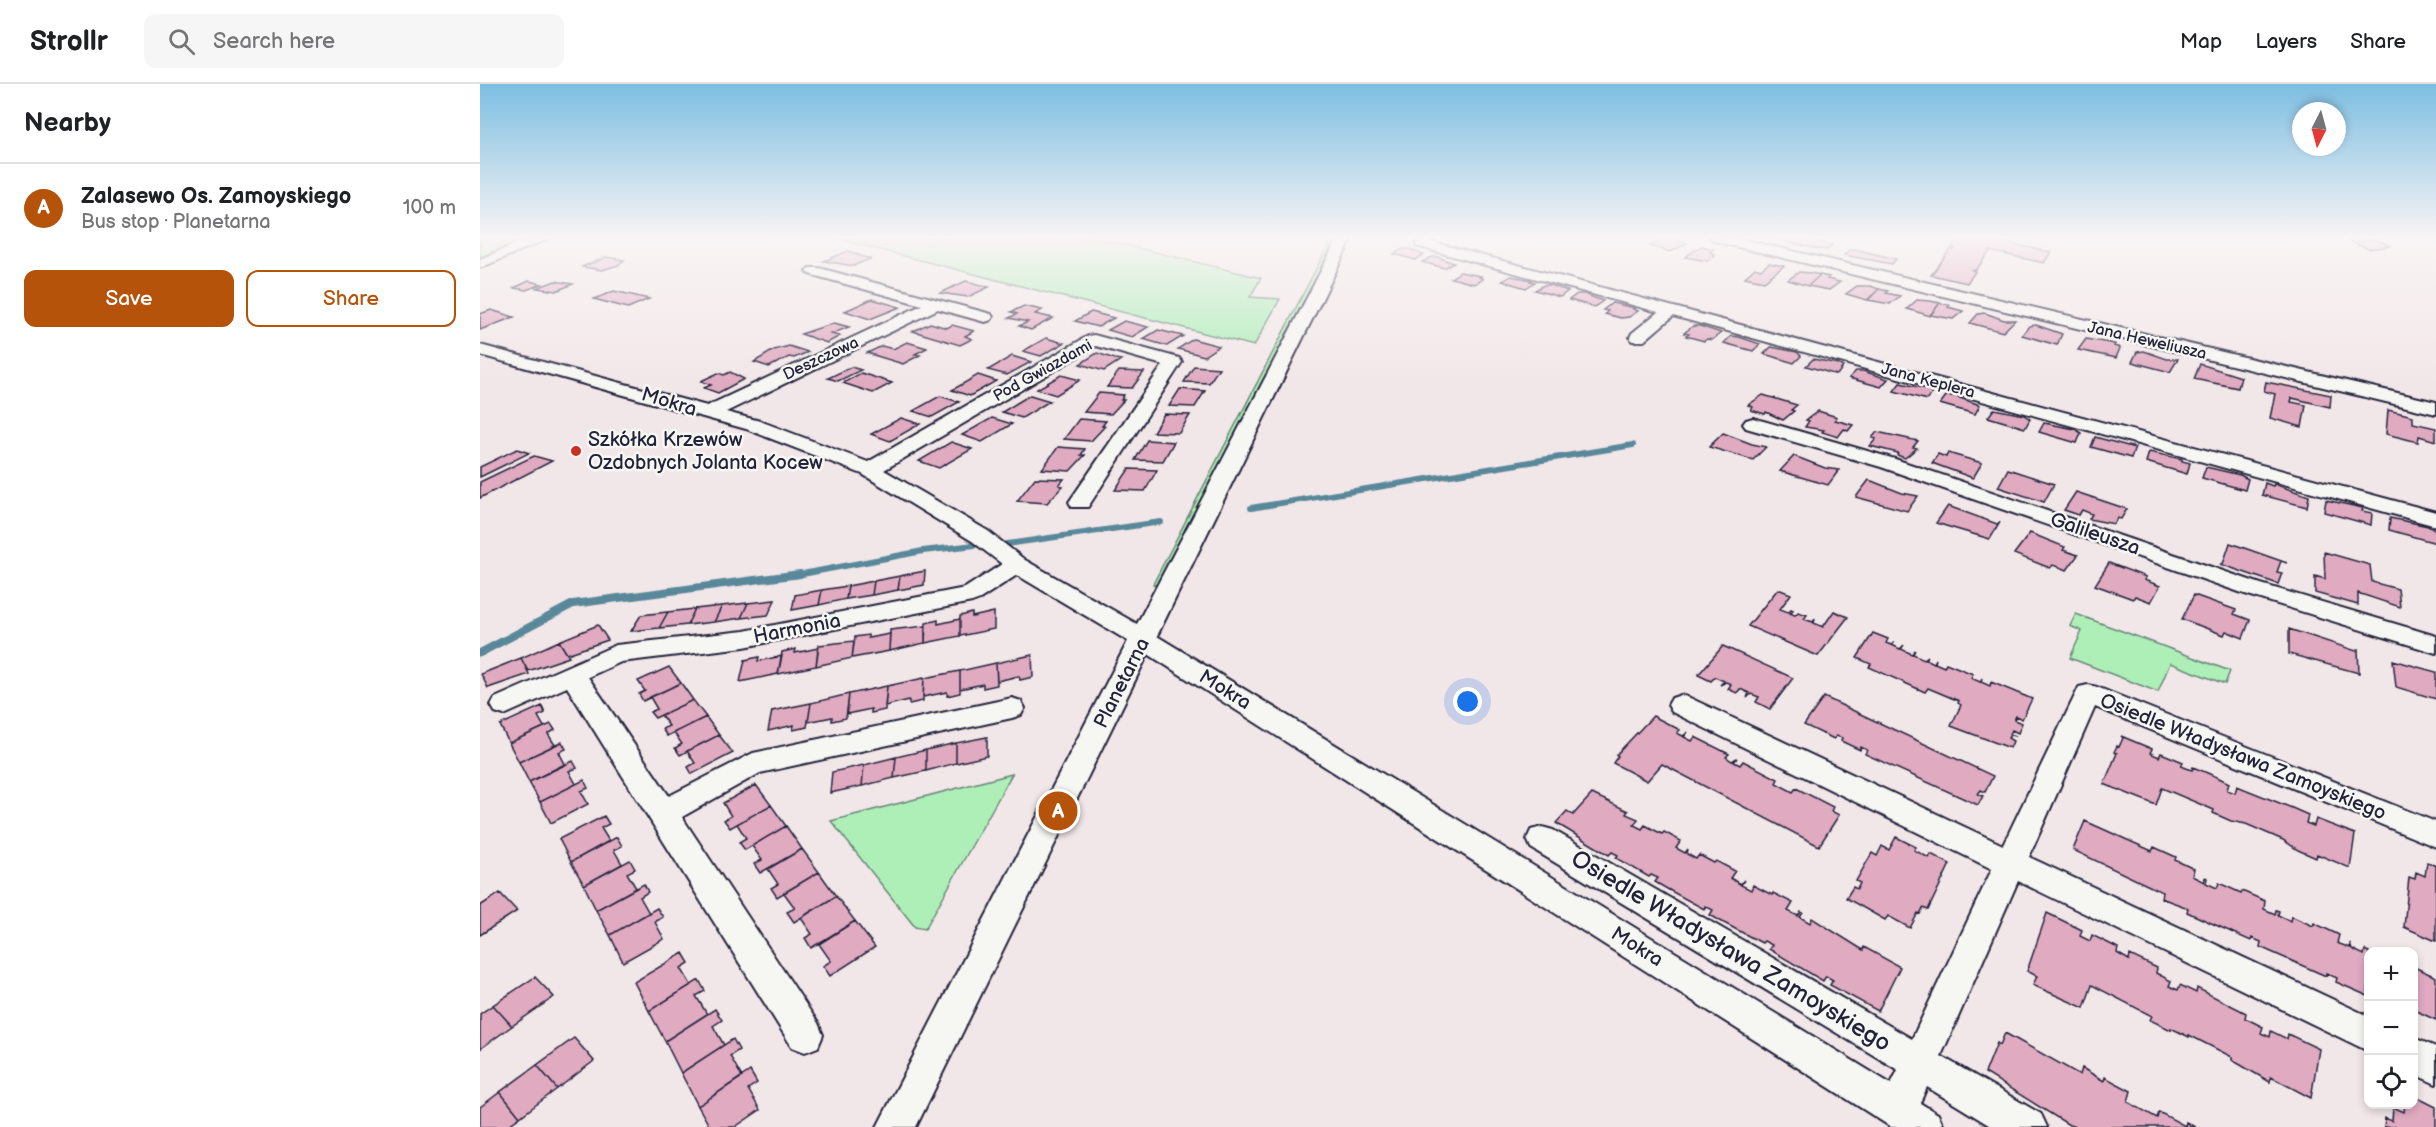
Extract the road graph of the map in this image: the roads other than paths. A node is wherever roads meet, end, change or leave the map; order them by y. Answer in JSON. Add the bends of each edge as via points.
{"nodes":[{"id":1,"x":872,"y":287,"type":"edge"},
{"id":2,"x":1321,"y":287,"type":"edge"},
{"id":3,"x":1584,"y":287,"type":"edge"},
{"id":4,"x":1937,"y":287,"type":"edge"},
{"id":5,"x":936,"y":304,"type":"junction"},
{"id":6,"x":1671,"y":310,"type":"junction"},
{"id":7,"x":985,"y":317,"type":"dead end"},
{"id":8,"x":1638,"y":337,"type":"dead end"},
{"id":9,"x":480,"y":350,"type":"edge"},
{"id":10,"x":2436,"y":408,"type":"edge"},
{"id":11,"x":706,"y":414,"type":"junction"},
{"id":12,"x":1753,"y":424,"type":"dead end"},
{"id":13,"x":869,"y":470,"type":"junction"},
{"id":14,"x":1080,"y":502,"type":"dead end"},
{"id":15,"x":2436,"y":519,"type":"edge"},
{"id":16,"x":1017,"y":565,"type":"junction"},
{"id":17,"x":1144,"y":640,"type":"junction"},
{"id":18,"x":2436,"y":645,"type":"edge"},
{"id":19,"x":572,"y":674,"type":"junction"},
{"id":20,"x":504,"y":705,"type":"dead end"},
{"id":21,"x":1681,"y":705,"type":"dead end"},
{"id":22,"x":1012,"y":708,"type":"dead end"},
{"id":23,"x":664,"y":813,"type":"junction"},
{"id":24,"x":2436,"y":835,"type":"edge"},
{"id":25,"x":1542,"y":838,"type":"dead end"},
{"id":26,"x":2011,"y":863,"type":"junction"},
{"id":27,"x":2364,"y":1032,"type":"edge"},
{"id":28,"x":805,"y":1035,"type":"dead end"},
{"id":29,"x":2418,"y":1057,"type":"edge"},
{"id":30,"x":1920,"y":1063,"type":"junction"},
{"id":31,"x":2436,"y":1066,"type":"edge"},
{"id":32,"x":1898,"y":1110,"type":"junction"},
{"id":33,"x":896,"y":1127,"type":"edge"},
{"id":34,"x":1925,"y":1127,"type":"edge"},
{"id":35,"x":2028,"y":1127,"type":"edge"}],
"edges":[{"from":1,"to":5,"type":"street"},
{"from":2,"to":17,"type":"street","name":"Planetarna"},
{"from":3,"to":6,"type":"street","name":"Jana Keplera"},
{"from":4,"to":10,"type":"street","name":"Jana Heweliusza"},
{"from":5,"to":7,"type":"street"},
{"from":5,"to":11,"type":"street","name":"Deszczowa"},
{"from":6,"to":8,"type":"street"},
{"from":6,"to":15,"type":"street","name":"Jana Keplera"},
{"from":9,"to":11,"type":"street","name":"Mokra"},
{"from":11,"to":13,"type":"street","name":"Mokra","via":[[774,432]]},
{"from":12,"to":18,"type":"street","name":"Galileusza","via":[[1921,474],[2253,589]]},
{"from":13,"to":14,"type":"street","name":"Pod Gwiazdami","via":[[1094,340],[1173,362]]},
{"from":13,"to":16,"type":"street","name":"Mokra","via":[[980,536]]},
{"from":16,"to":17,"type":"street","name":"Mokra"},
{"from":16,"to":19,"type":"street","name":"Harmonia","via":[[972,594],[744,639],[616,654]]},
{"from":17,"to":32,"type":"street","name":"Mokra"},
{"from":17,"to":33,"type":"street","name":"Planetarna"},
{"from":19,"to":20,"type":"street","name":"Harmonia"},
{"from":19,"to":23,"type":"street"},
{"from":21,"to":26,"type":"street"},
{"from":22,"to":23,"type":"street","via":[[753,764]]},
{"from":23,"to":28,"type":"street"},
{"from":24,"to":26,"type":"street","name":"Osiedle Władysława Zamoyskiego","via":[[2088,694]]},
{"from":25,"to":30,"type":"street","name":"Osiedle Władysława Zamoyskiego"},
{"from":26,"to":27,"type":"street"},
{"from":26,"to":30,"type":"street","name":"Osiedle Władysława Zamoyskiego"},
{"from":29,"to":31,"type":"street"},
{"from":30,"to":32,"type":"street","name":"Osiedle Władysława Zamoyskiego"},
{"from":30,"to":35,"type":"street","name":"Osiedle Władysława Zamoyskiego"},
{"from":32,"to":34,"type":"street","name":"Mokra"}]}
